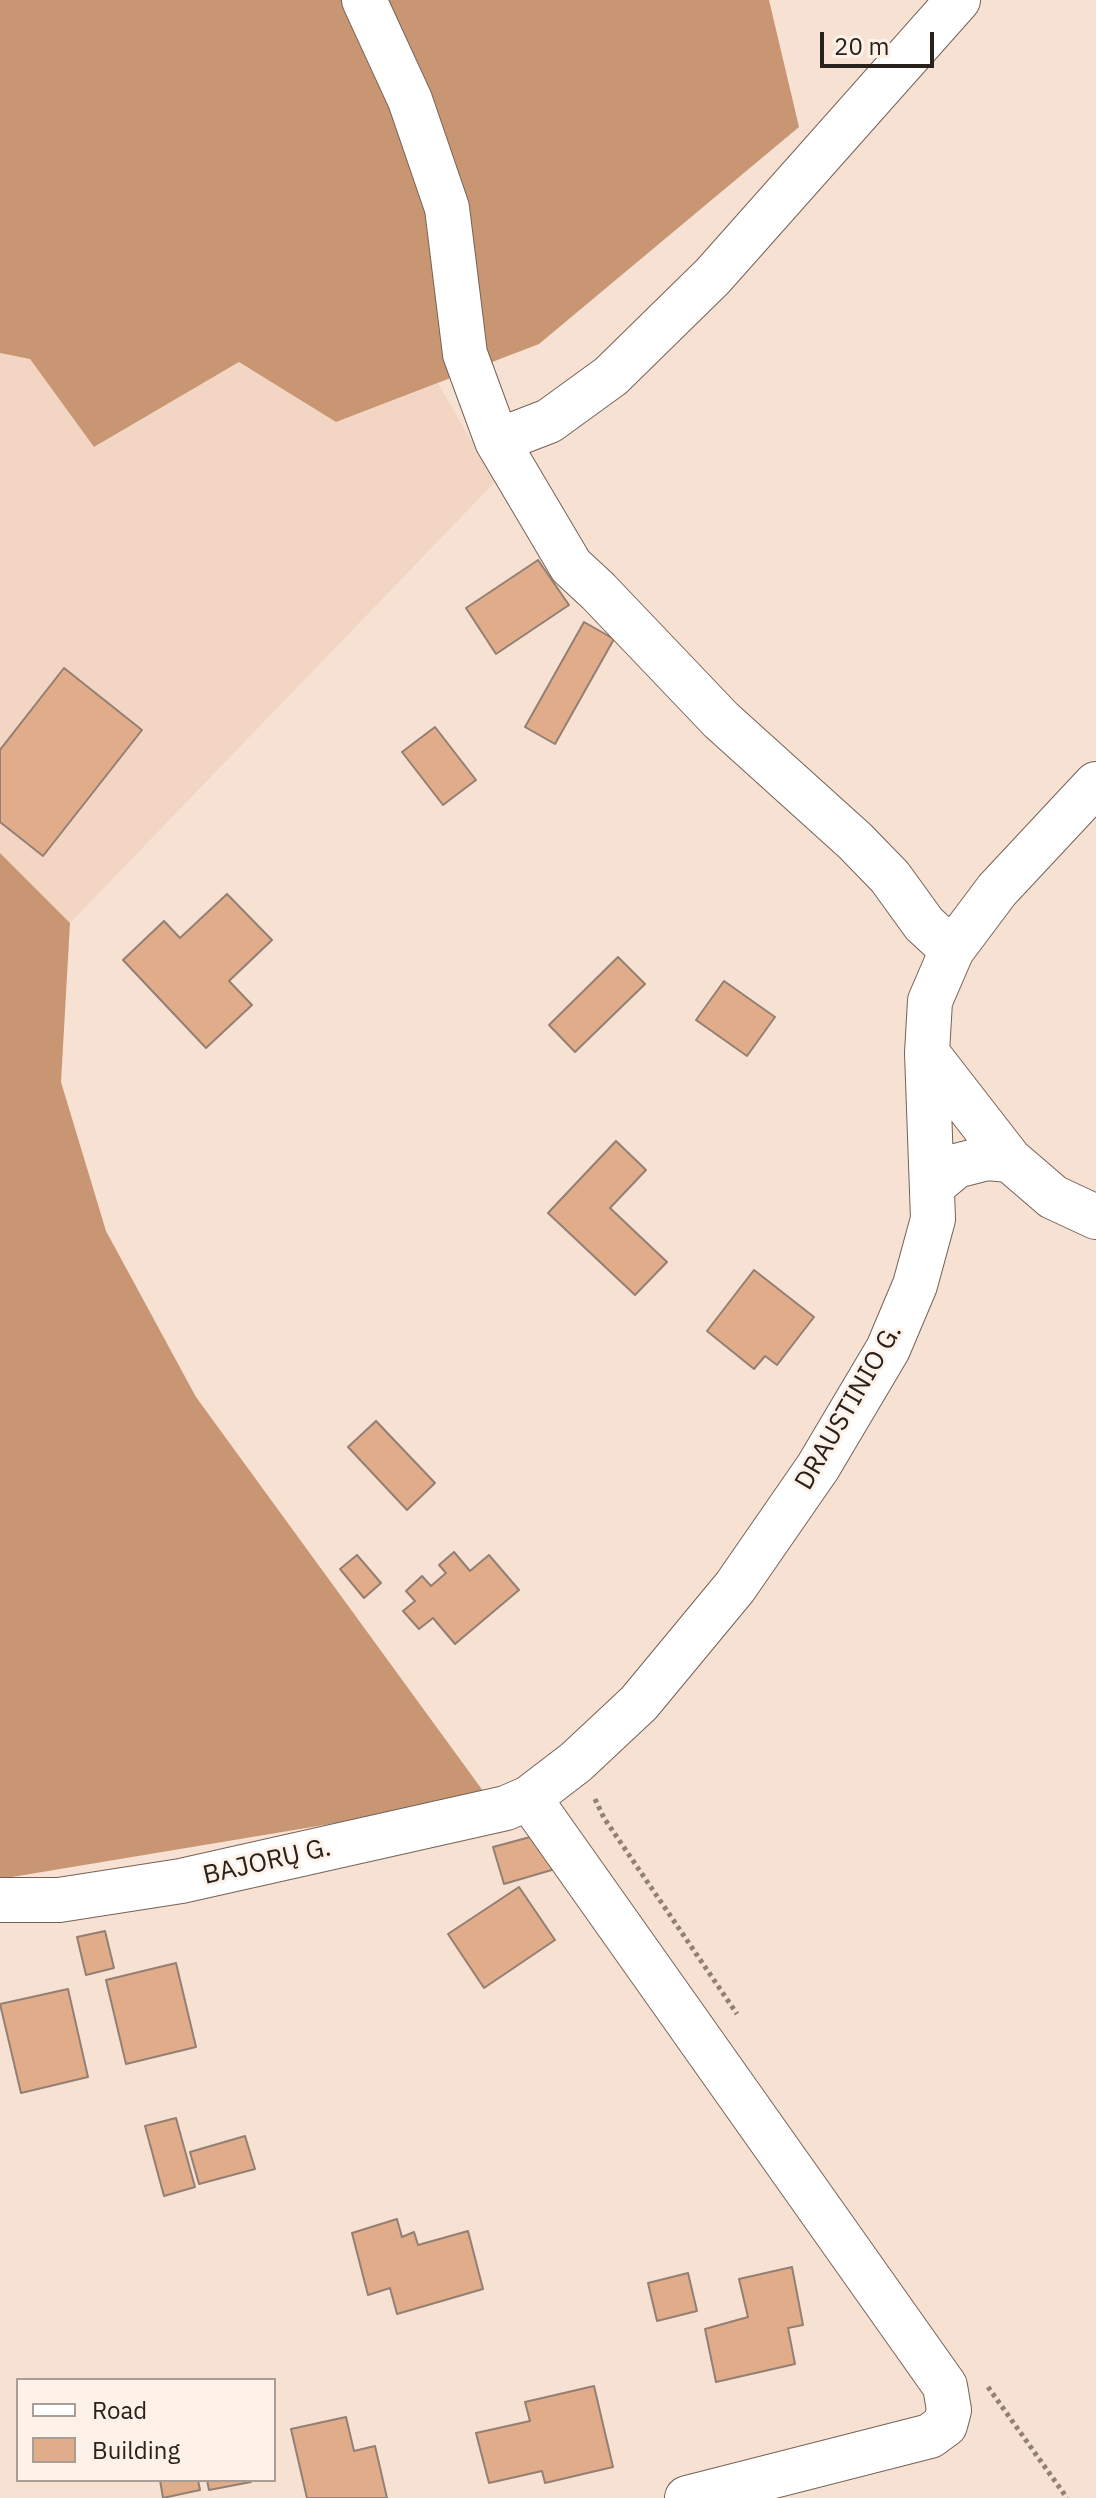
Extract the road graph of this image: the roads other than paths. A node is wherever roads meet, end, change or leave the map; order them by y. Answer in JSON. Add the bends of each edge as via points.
{"nodes":[{"id":1,"x":364,"y":0,"type":"edge"},
{"id":2,"x":958,"y":0,"type":"edge"},
{"id":3,"x":497,"y":441,"type":"junction"},
{"id":4,"x":1096,"y":784,"type":"edge"},
{"id":5,"x":952,"y":950,"type":"junction"},
{"id":6,"x":927,"y":1053,"type":"junction"},
{"id":7,"x":1010,"y":1160,"type":"junction"},
{"id":8,"x":932,"y":1186,"type":"junction"},
{"id":9,"x":1096,"y":1217,"type":"edge"},
{"id":10,"x":529,"y":1798,"type":"junction"},
{"id":11,"x":0,"y":1900,"type":"edge"},
{"id":12,"x":687,"y":2498,"type":"edge"}],
"edges":[{"from":1,"to":3,"type":"street","via":[[410,100],[447,208],[465,354]]},
{"from":2,"to":3,"type":"street","via":[[713,276],[611,376],[549,421]]},
{"from":3,"to":5,"type":"street","via":[[571,566],[721,720],[855,841]]},
{"from":4,"to":5,"type":"street","name":"DRAUSTINIO G.","via":[[997,890]]},
{"from":5,"to":6,"type":"street","name":"DRAUSTINIO G.","via":[[930,1001]]},
{"from":6,"to":7,"type":"street"},
{"from":6,"to":8,"type":"street","name":"DRAUSTINIO G."},
{"from":7,"to":8,"type":"street","via":[[987,1158],[956,1166]]},
{"from":7,"to":9,"type":"street","via":[[1053,1197]]},
{"from":8,"to":10,"type":"street","name":"DRAUSTINIO G.","via":[[933,1219],[915,1285],[888,1349],[818,1467],[735,1587],[639,1703]]},
{"from":10,"to":11,"type":"street","name":"BAJORŲ G.","via":[[478,1815],[181,1881],[59,1900]]},
{"from":10,"to":12,"type":"street","via":[[945,2386],[945,2425],[930,2436]]}]}
